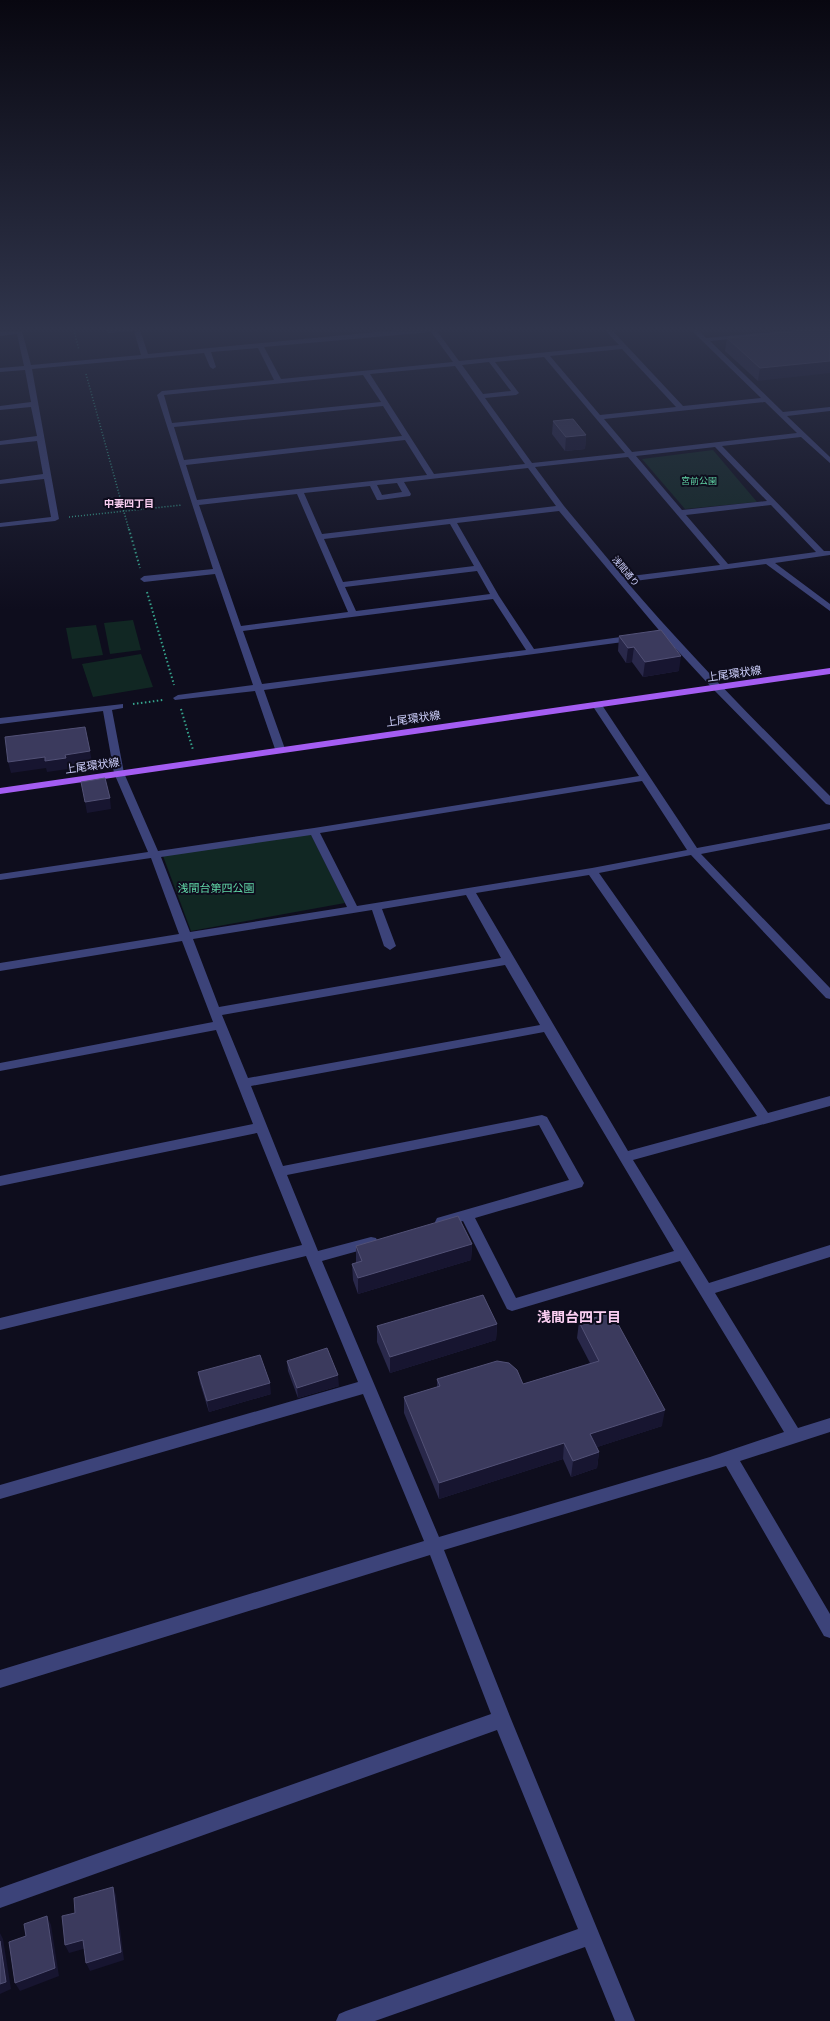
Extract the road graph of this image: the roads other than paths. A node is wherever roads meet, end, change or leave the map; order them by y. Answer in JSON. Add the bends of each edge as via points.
{"nodes":[{"id":1,"x":38,"y":421,"type":"edge"},
{"id":2,"x":168,"y":421,"type":"edge"},
{"id":3,"x":215,"y":421,"type":"edge"},
{"id":4,"x":396,"y":421,"type":"edge"},
{"id":5,"x":500,"y":421,"type":"edge"},
{"id":6,"x":603,"y":421,"type":"edge"},
{"id":7,"x":789,"y":421,"type":"edge"},
{"id":8,"x":169,"y":426,"type":"junction"},
{"id":9,"x":803,"y":435,"type":"junction"},
{"id":10,"x":41,"y":438,"type":"junction"},
{"id":11,"x":406,"y":438,"type":"junction"},
{"id":12,"x":0,"y":443,"type":"edge"},
{"id":13,"x":717,"y":445,"type":"junction"},
{"id":14,"x":817,"y":448,"type":"junction"},
{"id":15,"x":828,"y":448,"type":"dead end"},
{"id":16,"x":630,"y":455,"type":"junction"},
{"id":17,"x":830,"y":461,"type":"edge"},
{"id":18,"x":181,"y":463,"type":"junction"},
{"id":19,"x":531,"y":466,"type":"junction"},
{"id":20,"x":48,"y":476,"type":"junction"},
{"id":21,"x":432,"y":477,"type":"junction"},
{"id":22,"x":399,"y":480,"type":"junction"},
{"id":23,"x":0,"y":482,"type":"edge"},
{"id":24,"x":372,"y":483,"type":"junction"},
{"id":25,"x":300,"y":492,"type":"junction"},
{"id":26,"x":194,"y":503,"type":"junction"},
{"id":27,"x":772,"y":503,"type":"junction"},
{"id":28,"x":561,"y":508,"type":"junction"},
{"id":29,"x":679,"y":513,"type":"junction"},
{"id":30,"x":453,"y":522,"type":"junction"},
{"id":31,"x":0,"y":525,"type":"edge"},
{"id":32,"x":318,"y":537,"type":"junction"},
{"id":33,"x":826,"y":554,"type":"edge"},
{"id":34,"x":769,"y":562,"type":"junction"},
{"id":35,"x":725,"y":566,"type":"junction"},
{"id":36,"x":479,"y":568,"type":"junction"},
{"id":37,"x":218,"y":571,"type":"junction"},
{"id":38,"x":144,"y":579,"type":"road end"},
{"id":39,"x":621,"y":580,"type":"junction"},
{"id":40,"x":341,"y":585,"type":"junction"},
{"id":41,"x":495,"y":596,"type":"junction"},
{"id":42,"x":830,"y":608,"type":"edge"},
{"id":43,"x":353,"y":615,"type":"junction"},
{"id":44,"x":239,"y":629,"type":"junction"},
{"id":45,"x":642,"y":637,"type":"edge"},
{"id":46,"x":532,"y":652,"type":"junction"},
{"id":47,"x":830,"y":671,"type":"edge"},
{"id":48,"x":259,"y":687,"type":"junction"},
{"id":49,"x":717,"y":688,"type":"junction"},
{"id":50,"x":178,"y":698,"type":"road end"},
{"id":51,"x":597,"y":705,"type":"junction"},
{"id":52,"x":120,"y":706,"type":"road end"},
{"id":53,"x":107,"y":708,"type":"junction"},
{"id":54,"x":0,"y":721,"type":"edge"},
{"id":55,"x":280,"y":749,"type":"junction"},
{"id":56,"x":119,"y":773,"type":"junction"},
{"id":57,"x":644,"y":778,"type":"junction"},
{"id":58,"x":0,"y":790,"type":"edge"},
{"id":59,"x":830,"y":802,"type":"edge"},
{"id":60,"x":830,"y":826,"type":"edge"},
{"id":61,"x":314,"y":831,"type":"junction"},
{"id":62,"x":694,"y":852,"type":"junction"},
{"id":63,"x":154,"y":853,"type":"junction"},
{"id":64,"x":592,"y":871,"type":"junction"},
{"id":65,"x":0,"y":876,"type":"edge"},
{"id":66,"x":469,"y":891,"type":"junction"},
{"id":67,"x":376,"y":906,"type":"junction"},
{"id":68,"x":354,"y":910,"type":"junction"},
{"id":69,"x":186,"y":937,"type":"junction"},
{"id":70,"x":390,"y":946,"type":"dead end"},
{"id":71,"x":508,"y":961,"type":"junction"},
{"id":72,"x":0,"y":967,"type":"edge"},
{"id":73,"x":830,"y":995,"type":"edge"},
{"id":74,"x":215,"y":1012,"type":"junction"},
{"id":75,"x":221,"y":1026,"type":"junction"},
{"id":76,"x":549,"y":1027,"type":"junction"},
{"id":77,"x":0,"y":1067,"type":"edge"},
{"id":78,"x":244,"y":1083,"type":"junction"},
{"id":79,"x":830,"y":1100,"type":"edge"},
{"id":80,"x":765,"y":1118,"type":"junction"},
{"id":81,"x":262,"y":1127,"type":"junction"},
{"id":82,"x":625,"y":1157,"type":"junction"},
{"id":83,"x":279,"y":1172,"type":"junction"},
{"id":84,"x":0,"y":1181,"type":"edge"},
{"id":85,"x":467,"y":1214,"type":"junction"},
{"id":86,"x":429,"y":1225,"type":"edge"},
{"id":87,"x":383,"y":1238,"type":"edge"},
{"id":88,"x":830,"y":1251,"type":"edge"},
{"id":89,"x":312,"y":1253,"type":"junction"},
{"id":90,"x":684,"y":1254,"type":"junction"},
{"id":91,"x":706,"y":1290,"type":"junction"},
{"id":92,"x":0,"y":1324,"type":"edge"},
{"id":93,"x":368,"y":1386,"type":"junction"},
{"id":94,"x":830,"y":1425,"type":"edge"},
{"id":95,"x":794,"y":1435,"type":"junction"},
{"id":96,"x":730,"y":1458,"type":"junction"},
{"id":97,"x":0,"y":1492,"type":"edge"},
{"id":98,"x":434,"y":1544,"type":"junction"},
{"id":99,"x":828,"y":1623,"type":"edge"},
{"id":100,"x":0,"y":1679,"type":"edge"},
{"id":101,"x":502,"y":1719,"type":"junction"},
{"id":102,"x":0,"y":1898,"type":"edge"},
{"id":103,"x":590,"y":1935,"type":"junction"},
{"id":104,"x":346,"y":2021,"type":"edge"},
{"id":105,"x":625,"y":2021,"type":"edge"}],
"edges":[{"from":1,"to":10,"type":"street"},
{"from":2,"to":8,"type":"street"},
{"from":3,"to":8,"type":"street"},
{"from":4,"to":11,"type":"street"},
{"from":5,"to":19,"type":"street","name":"浅間通り"},
{"from":6,"to":16,"type":"street"},
{"from":7,"to":9,"type":"street"},
{"from":8,"to":18,"type":"street"},
{"from":9,"to":13,"type":"street"},
{"from":9,"to":14,"type":"street"},
{"from":10,"to":12,"type":"street"},
{"from":10,"to":20,"type":"street"},
{"from":11,"to":18,"type":"street"},
{"from":11,"to":21,"type":"street"},
{"from":13,"to":16,"type":"street"},
{"from":13,"to":27,"type":"street"},
{"from":14,"to":15,"type":"street"},
{"from":14,"to":17,"type":"street"},
{"from":16,"to":19,"type":"street"},
{"from":16,"to":29,"type":"street"},
{"from":18,"to":26,"type":"street"},
{"from":19,"to":21,"type":"street"},
{"from":19,"to":28,"type":"street","name":"浅間通り"},
{"from":20,"to":23,"type":"street"},
{"from":20,"to":31,"type":"street","via":[[55,519]]},
{"from":21,"to":22,"type":"street"},
{"from":22,"to":24,"type":"street"},
{"from":22,"to":24,"type":"street","via":[[407,494],[380,498]]},
{"from":24,"to":25,"type":"street"},
{"from":25,"to":26,"type":"street"},
{"from":25,"to":32,"type":"street"},
{"from":26,"to":37,"type":"street"},
{"from":27,"to":29,"type":"street"},
{"from":27,"to":33,"type":"street"},
{"from":28,"to":30,"type":"street"},
{"from":28,"to":39,"type":"street","name":"浅間通り"},
{"from":29,"to":35,"type":"street"},
{"from":30,"to":32,"type":"street"},
{"from":30,"to":36,"type":"street"},
{"from":32,"to":40,"type":"street"},
{"from":33,"to":34,"type":"street"},
{"from":34,"to":35,"type":"street"},
{"from":34,"to":42,"type":"street"},
{"from":35,"to":39,"type":"street"},
{"from":36,"to":40,"type":"street"},
{"from":36,"to":41,"type":"street"},
{"from":37,"to":38,"type":"street"},
{"from":37,"to":44,"type":"street"},
{"from":39,"to":49,"type":"street","name":"浅間通り","via":[[662,634]]},
{"from":40,"to":43,"type":"street"},
{"from":41,"to":43,"type":"street"},
{"from":41,"to":46,"type":"street"},
{"from":43,"to":44,"type":"street"},
{"from":44,"to":48,"type":"street"},
{"from":45,"to":46,"type":"street"},
{"from":46,"to":48,"type":"street"},
{"from":47,"to":49,"type":"main road","name":"上尾環状線"},
{"from":48,"to":50,"type":"street"},
{"from":48,"to":55,"type":"street"},
{"from":49,"to":51,"type":"main road","name":"上尾環状線"},
{"from":49,"to":59,"type":"street","name":"浅間通り"},
{"from":51,"to":55,"type":"main road","name":"上尾環状線"},
{"from":51,"to":57,"type":"street"},
{"from":52,"to":53,"type":"street"},
{"from":53,"to":54,"type":"street"},
{"from":53,"to":56,"type":"street"},
{"from":55,"to":56,"type":"main road","name":"上尾環状線"},
{"from":56,"to":58,"type":"main road","name":"上尾環状線"},
{"from":56,"to":63,"type":"street"},
{"from":57,"to":61,"type":"street"},
{"from":57,"to":62,"type":"street"},
{"from":60,"to":62,"type":"street"},
{"from":61,"to":63,"type":"street"},
{"from":61,"to":68,"type":"street"},
{"from":62,"to":64,"type":"street"},
{"from":62,"to":73,"type":"street"},
{"from":63,"to":65,"type":"street"},
{"from":63,"to":69,"type":"street"},
{"from":64,"to":66,"type":"street"},
{"from":64,"to":80,"type":"street"},
{"from":66,"to":67,"type":"street"},
{"from":66,"to":71,"type":"street"},
{"from":67,"to":68,"type":"street"},
{"from":67,"to":70,"type":"street"},
{"from":68,"to":69,"type":"street"},
{"from":69,"to":72,"type":"street"},
{"from":69,"to":74,"type":"street"},
{"from":71,"to":74,"type":"street"},
{"from":71,"to":76,"type":"street"},
{"from":74,"to":75,"type":"street"},
{"from":75,"to":77,"type":"street"},
{"from":75,"to":78,"type":"street"},
{"from":76,"to":78,"type":"street"},
{"from":76,"to":82,"type":"street"},
{"from":78,"to":81,"type":"street"},
{"from":79,"to":80,"type":"street"},
{"from":80,"to":82,"type":"street"},
{"from":81,"to":83,"type":"street"},
{"from":81,"to":84,"type":"street"},
{"from":82,"to":90,"type":"street"},
{"from":83,"to":85,"type":"street","via":[[542,1120],[577,1183]]},
{"from":83,"to":89,"type":"street"},
{"from":85,"to":86,"type":"street"},
{"from":85,"to":90,"type":"street","via":[[512,1305]]},
{"from":87,"to":89,"type":"street"},
{"from":88,"to":91,"type":"street"},
{"from":89,"to":92,"type":"street"},
{"from":89,"to":93,"type":"street"},
{"from":90,"to":91,"type":"street"},
{"from":91,"to":95,"type":"street"},
{"from":93,"to":97,"type":"street"},
{"from":93,"to":98,"type":"street"},
{"from":94,"to":95,"type":"street"},
{"from":95,"to":96,"type":"street"},
{"from":96,"to":98,"type":"street"},
{"from":96,"to":99,"type":"street"},
{"from":98,"to":100,"type":"street"},
{"from":98,"to":101,"type":"street"},
{"from":101,"to":102,"type":"street"},
{"from":101,"to":103,"type":"street"},
{"from":103,"to":104,"type":"street"},
{"from":103,"to":105,"type":"street"}]}
